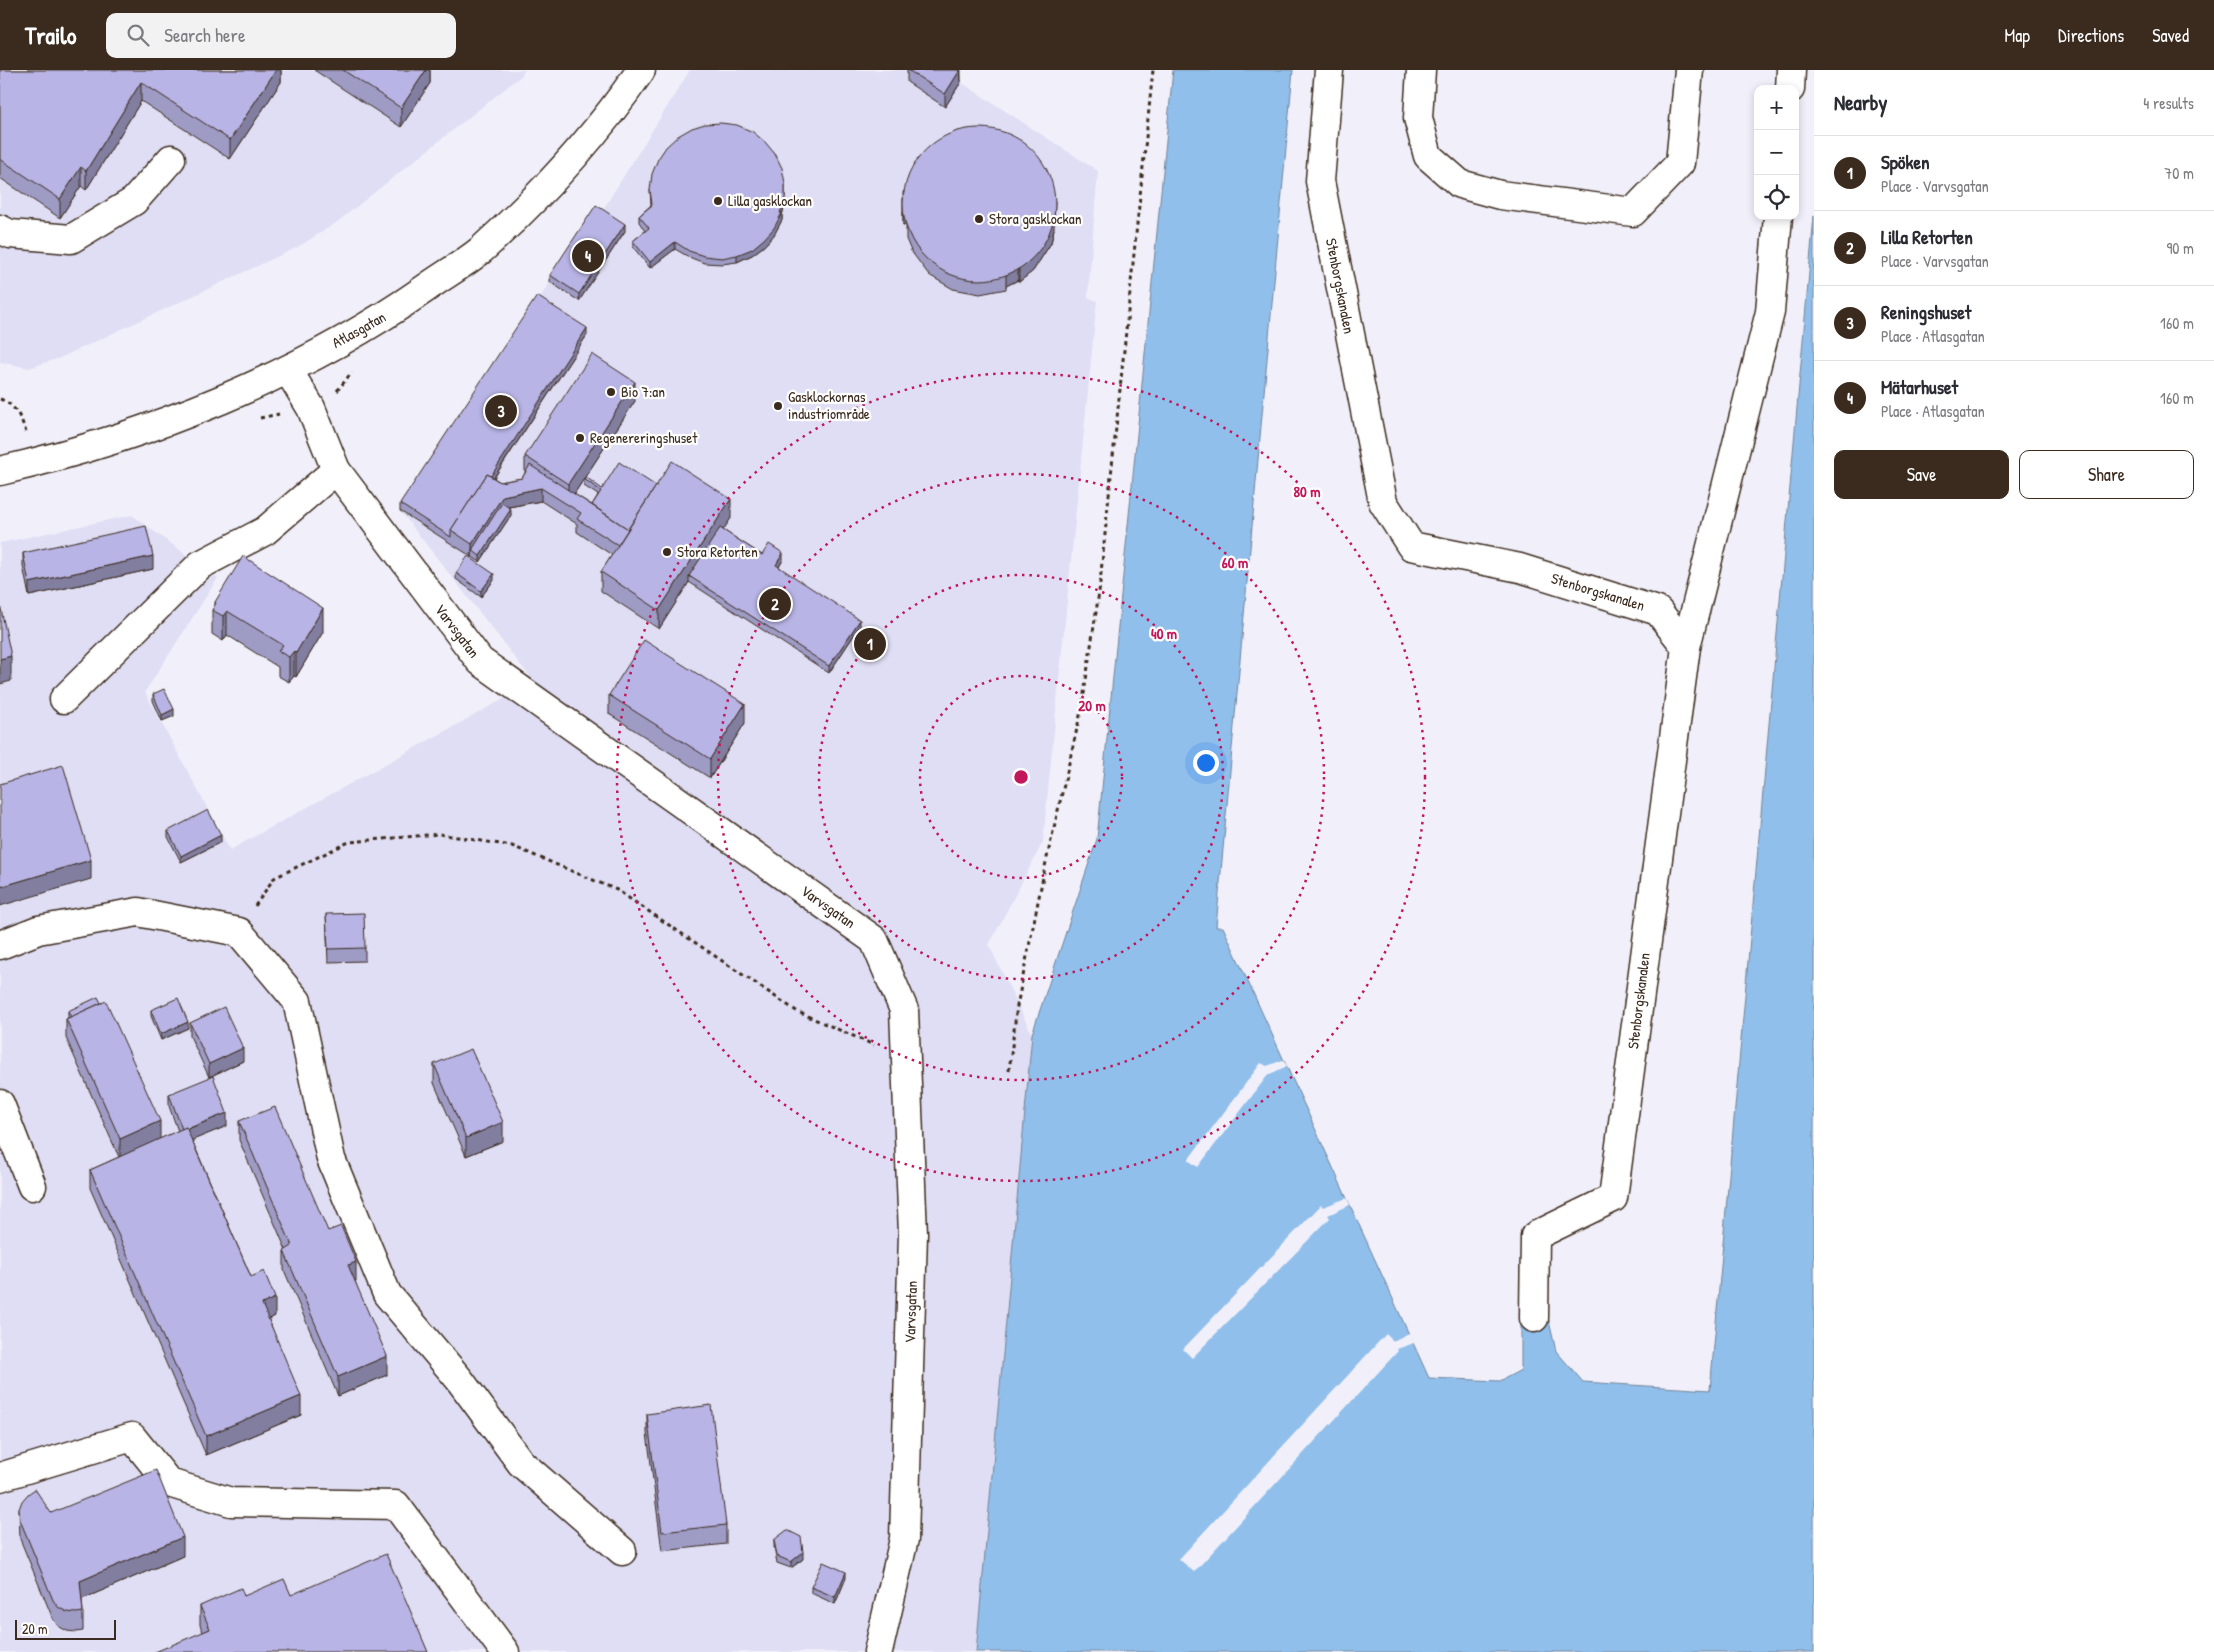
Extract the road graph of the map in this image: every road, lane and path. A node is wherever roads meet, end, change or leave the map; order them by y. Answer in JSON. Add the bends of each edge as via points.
{"nodes":[{"id":1,"x":641,"y":70,"type":"edge"},
{"id":2,"x":1153,"y":70,"type":"edge"},
{"id":3,"x":1329,"y":70,"type":"edge"},
{"id":4,"x":1421,"y":70,"type":"edge"},
{"id":5,"x":1689,"y":70,"type":"edge"},
{"id":6,"x":1791,"y":70,"type":"edge"},
{"id":7,"x":1790,"y":85,"type":"edge"},
{"id":8,"x":171,"y":158,"type":"dead end"},
{"id":9,"x":1778,"y":220,"type":"edge"},
{"id":10,"x":0,"y":230,"type":"edge"},
{"id":11,"x":288,"y":370,"type":"junction"},
{"id":12,"x":336,"y":470,"type":"junction"},
{"id":13,"x":0,"y":471,"type":"edge"},
{"id":14,"x":1686,"y":647,"type":"junction"},
{"id":15,"x":64,"y":699,"type":"dead end"},
{"id":16,"x":239,"y":932,"type":"junction"},
{"id":17,"x":0,"y":945,"type":"edge"},
{"id":18,"x":904,"y":1059,"type":"junction"},
{"id":19,"x":1009,"y":1071,"type":"dead end"},
{"id":20,"x":0,"y":1104,"type":"edge"},
{"id":21,"x":32,"y":1186,"type":"dead end"},
{"id":22,"x":1534,"y":1318,"type":"dead end"},
{"id":23,"x":0,"y":1477,"type":"edge"},
{"id":24,"x":622,"y":1551,"type":"dead end"},
{"id":25,"x":505,"y":1652,"type":"edge"},
{"id":26,"x":878,"y":1652,"type":"edge"}],
"edges":[{"from":1,"to":11,"type":"street","name":"Atlasgatan","via":[[562,170],[480,250],[384,317]]},
{"from":2,"to":19,"type":"path","via":[[1098,601],[1082,707],[1017,1006]]},
{"from":3,"to":14,"type":"street","name":"Stenborgskanalen","via":[[1320,181],[1383,502],[1411,546],[1520,568],[1658,611]]},
{"from":4,"to":5,"type":"street","via":[[1418,118],[1428,156],[1460,184],[1500,195],[1633,212],[1680,163]]},
{"from":6,"to":7,"type":"street"},
{"from":8,"to":10,"type":"street","via":[[134,201],[72,239],[10,234]]},
{"from":9,"to":14,"type":"street","via":[[1770,312]]},
{"from":11,"to":12,"type":"street","name":"Varvsgatan","via":[[311,408]]},
{"from":11,"to":13,"type":"street","name":"Atlasgatan","via":[[154,427]]},
{"from":12,"to":15,"type":"street","via":[[265,531],[200,565]]},
{"from":12,"to":18,"type":"street","name":"Varvsgatan","via":[[480,662],[874,940],[904,1010]]},
{"from":14,"to":22,"type":"street","name":"Stenborgskanalen","via":[[1613,1198],[1535,1236]]},
{"from":16,"to":17,"type":"street","via":[[138,912],[38,930]]},
{"from":16,"to":18,"type":"path","via":[[274,878],[349,842],[439,834],[512,846],[617,890],[798,1012]]},
{"from":16,"to":24,"type":"street","via":[[297,1001],[331,1159],[387,1294],[459,1379],[521,1463]]},
{"from":18,"to":26,"type":"street","name":"Varvsgatan","via":[[913,1234],[904,1539]]},
{"from":20,"to":21,"type":"street"},
{"from":23,"to":25,"type":"street","via":[[132,1437],[169,1483],[232,1502],[396,1505]]}]}
